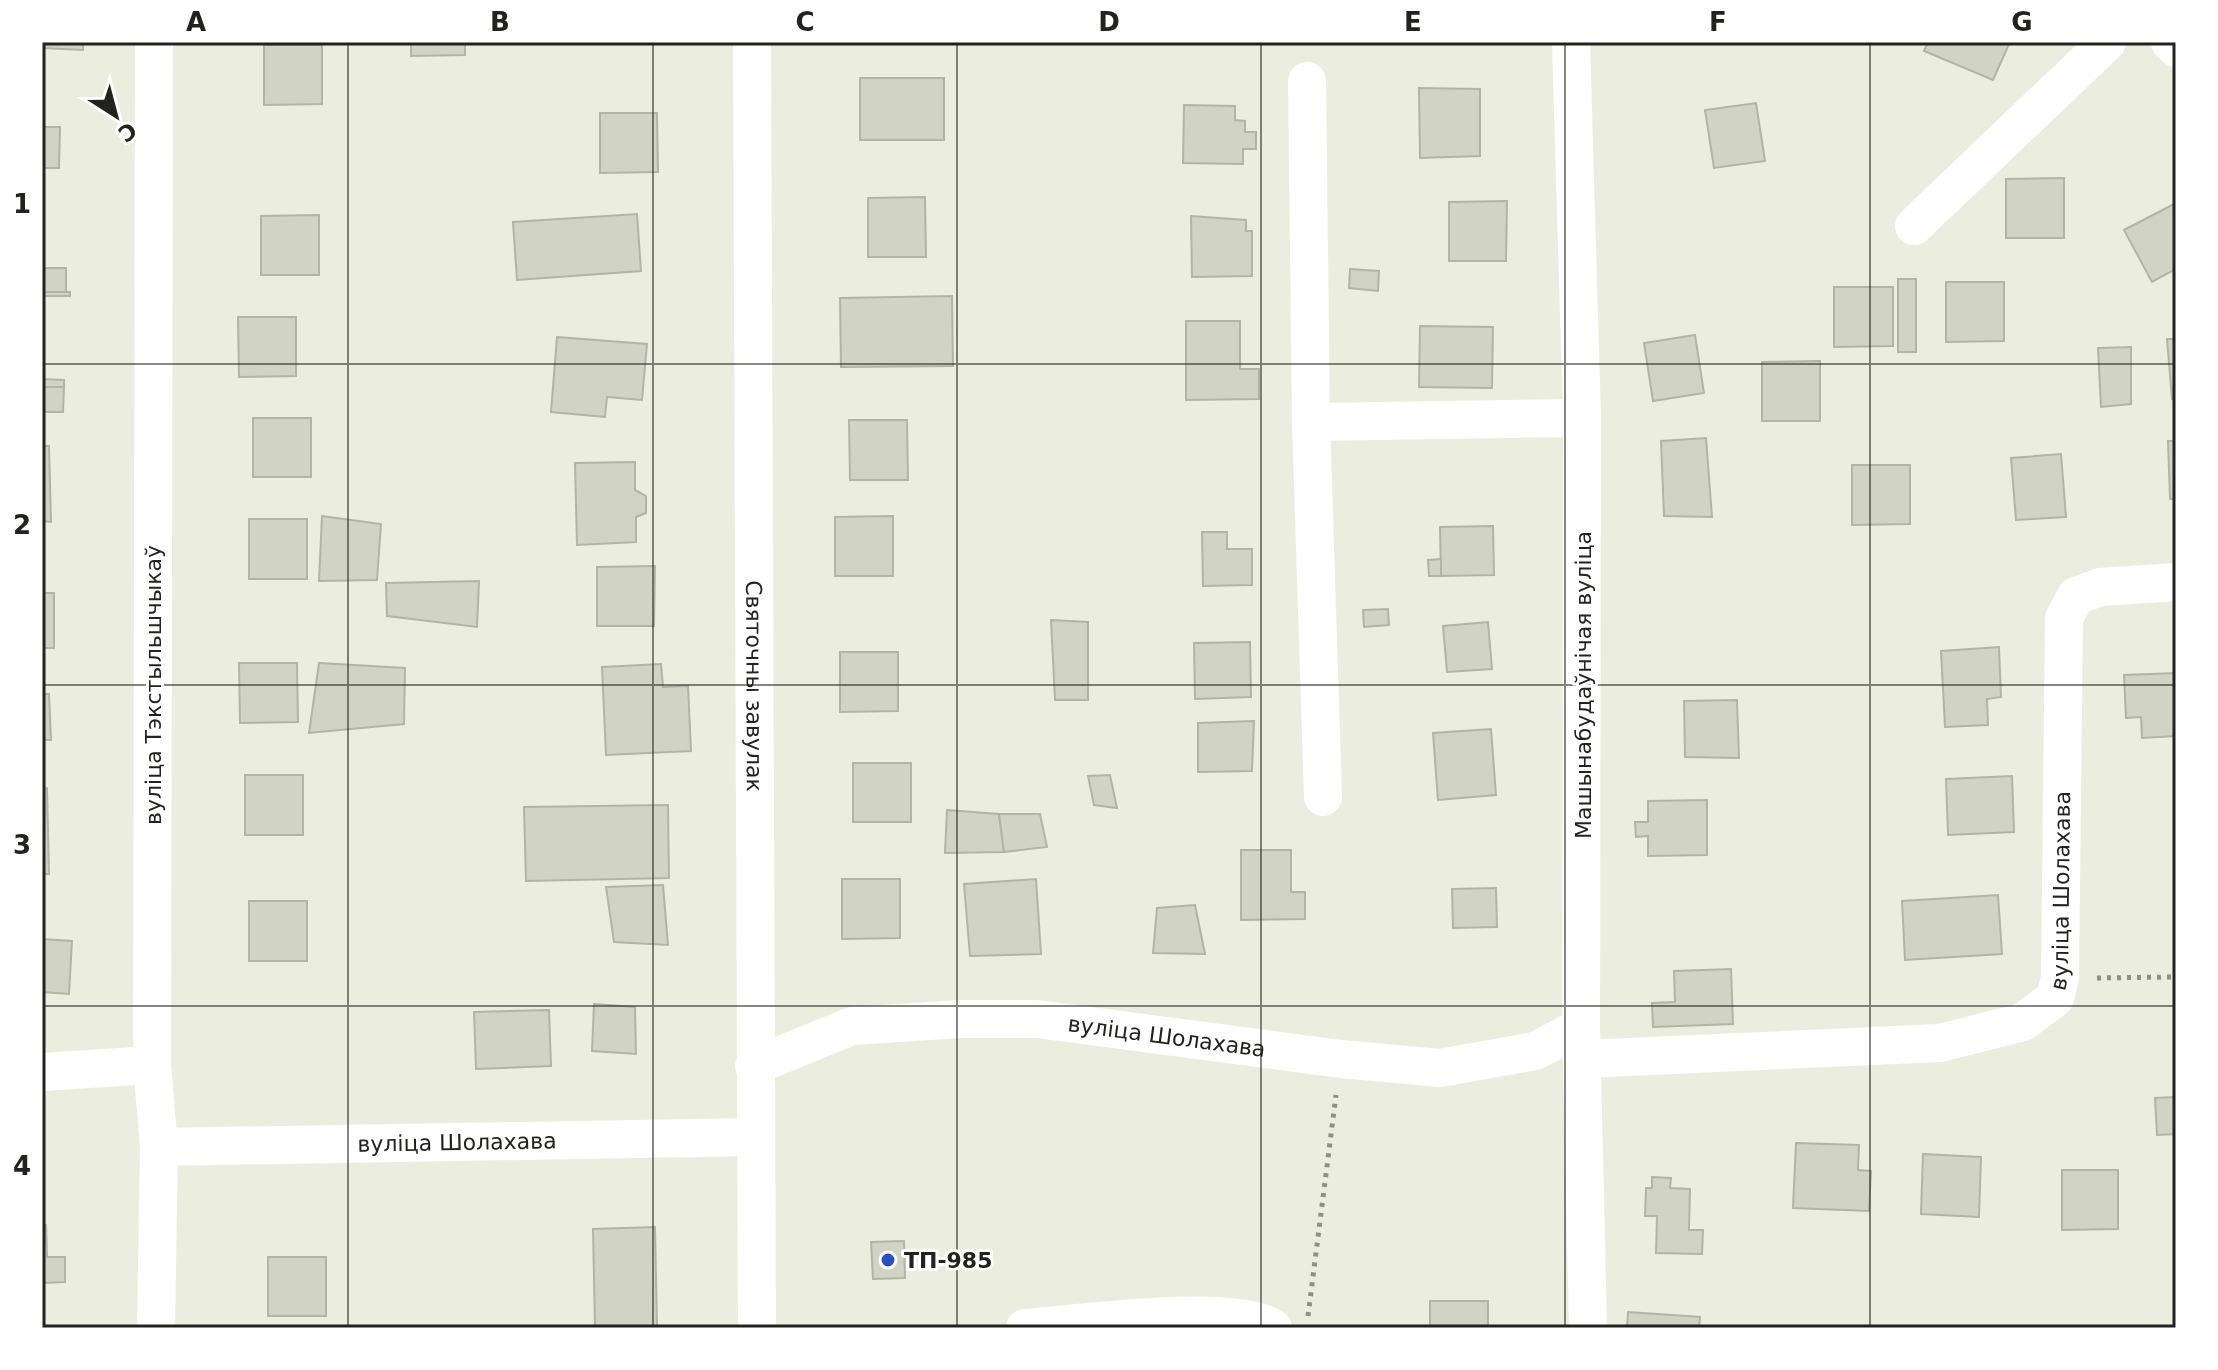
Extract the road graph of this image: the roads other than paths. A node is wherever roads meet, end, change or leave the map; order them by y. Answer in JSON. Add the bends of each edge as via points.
{"nodes":[{"id":1,"x":154,"y":42,"type":"edge"},
{"id":2,"x":752,"y":42,"type":"edge"},
{"id":3,"x":1571,"y":42,"type":"edge"},
{"id":4,"x":2107,"y":42,"type":"edge"},
{"id":5,"x":2170,"y":42,"type":"edge"},
{"id":6,"x":2176,"y":48,"type":"edge"},
{"id":7,"x":1307,"y":81,"type":"dead end"},
{"id":8,"x":1914,"y":226,"type":"dead end"},
{"id":9,"x":1582,"y":418,"type":"junction"},
{"id":10,"x":1311,"y":422,"type":"junction"},
{"id":11,"x":2176,"y":582,"type":"edge"},
{"id":12,"x":1323,"y":797,"type":"dead end"},
{"id":13,"x":1581,"y":1043,"type":"junction"},
{"id":14,"x":152,"y":1065,"type":"junction"},
{"id":15,"x":754,"y":1066,"type":"junction"},
{"id":16,"x":42,"y":1072,"type":"edge"},
{"id":17,"x":754,"y":1137,"type":"junction"},
{"id":18,"x":159,"y":1147,"type":"junction"},
{"id":19,"x":156,"y":1328,"type":"edge"},
{"id":20,"x":757,"y":1328,"type":"edge"},
{"id":21,"x":1025,"y":1328,"type":"edge"},
{"id":22,"x":1273,"y":1328,"type":"edge"},
{"id":23,"x":1588,"y":1328,"type":"edge"}],
"edges":[{"from":1,"to":14,"type":"street","name":"вуліца Тэкстыльшчыкаў"},
{"from":2,"to":15,"type":"street","name":"Святочны завулак"},
{"from":3,"to":9,"type":"street","name":"Машынабудаўнічая вуліца"},
{"from":4,"to":8,"type":"street"},
{"from":5,"to":6,"type":"street"},
{"from":7,"to":10,"type":"street"},
{"from":9,"to":10,"type":"street"},
{"from":9,"to":13,"type":"street","name":"Машынабудаўнічая вуліца"},
{"from":10,"to":12,"type":"street"},
{"from":11,"to":13,"type":"street","name":"вуліца Шолахава","via":[[2100,587],[2076,596],[2064,618],[2060,978],[2055,998],[2023,1022],[1940,1043]]},
{"from":13,"to":15,"type":"street","name":"вуліца Шолахава","via":[[1440,1068],[1037,1019],[991,1019],[852,1026]]},
{"from":13,"to":23,"type":"street","name":"Машынабудаўнічая вуліца"},
{"from":14,"to":16,"type":"street"},
{"from":14,"to":18,"type":"street","name":"вуліца Тэкстыльшчыкаў"},
{"from":15,"to":17,"type":"street","name":"Святочны завулак"},
{"from":17,"to":18,"type":"street","name":"вуліца Шолахава"},
{"from":17,"to":20,"type":"street","name":"Святочны завулак"},
{"from":18,"to":19,"type":"street","name":"вуліца Тэкстыльшчыкаў"},
{"from":21,"to":22,"type":"street","via":[[1228,1315]]}]}
